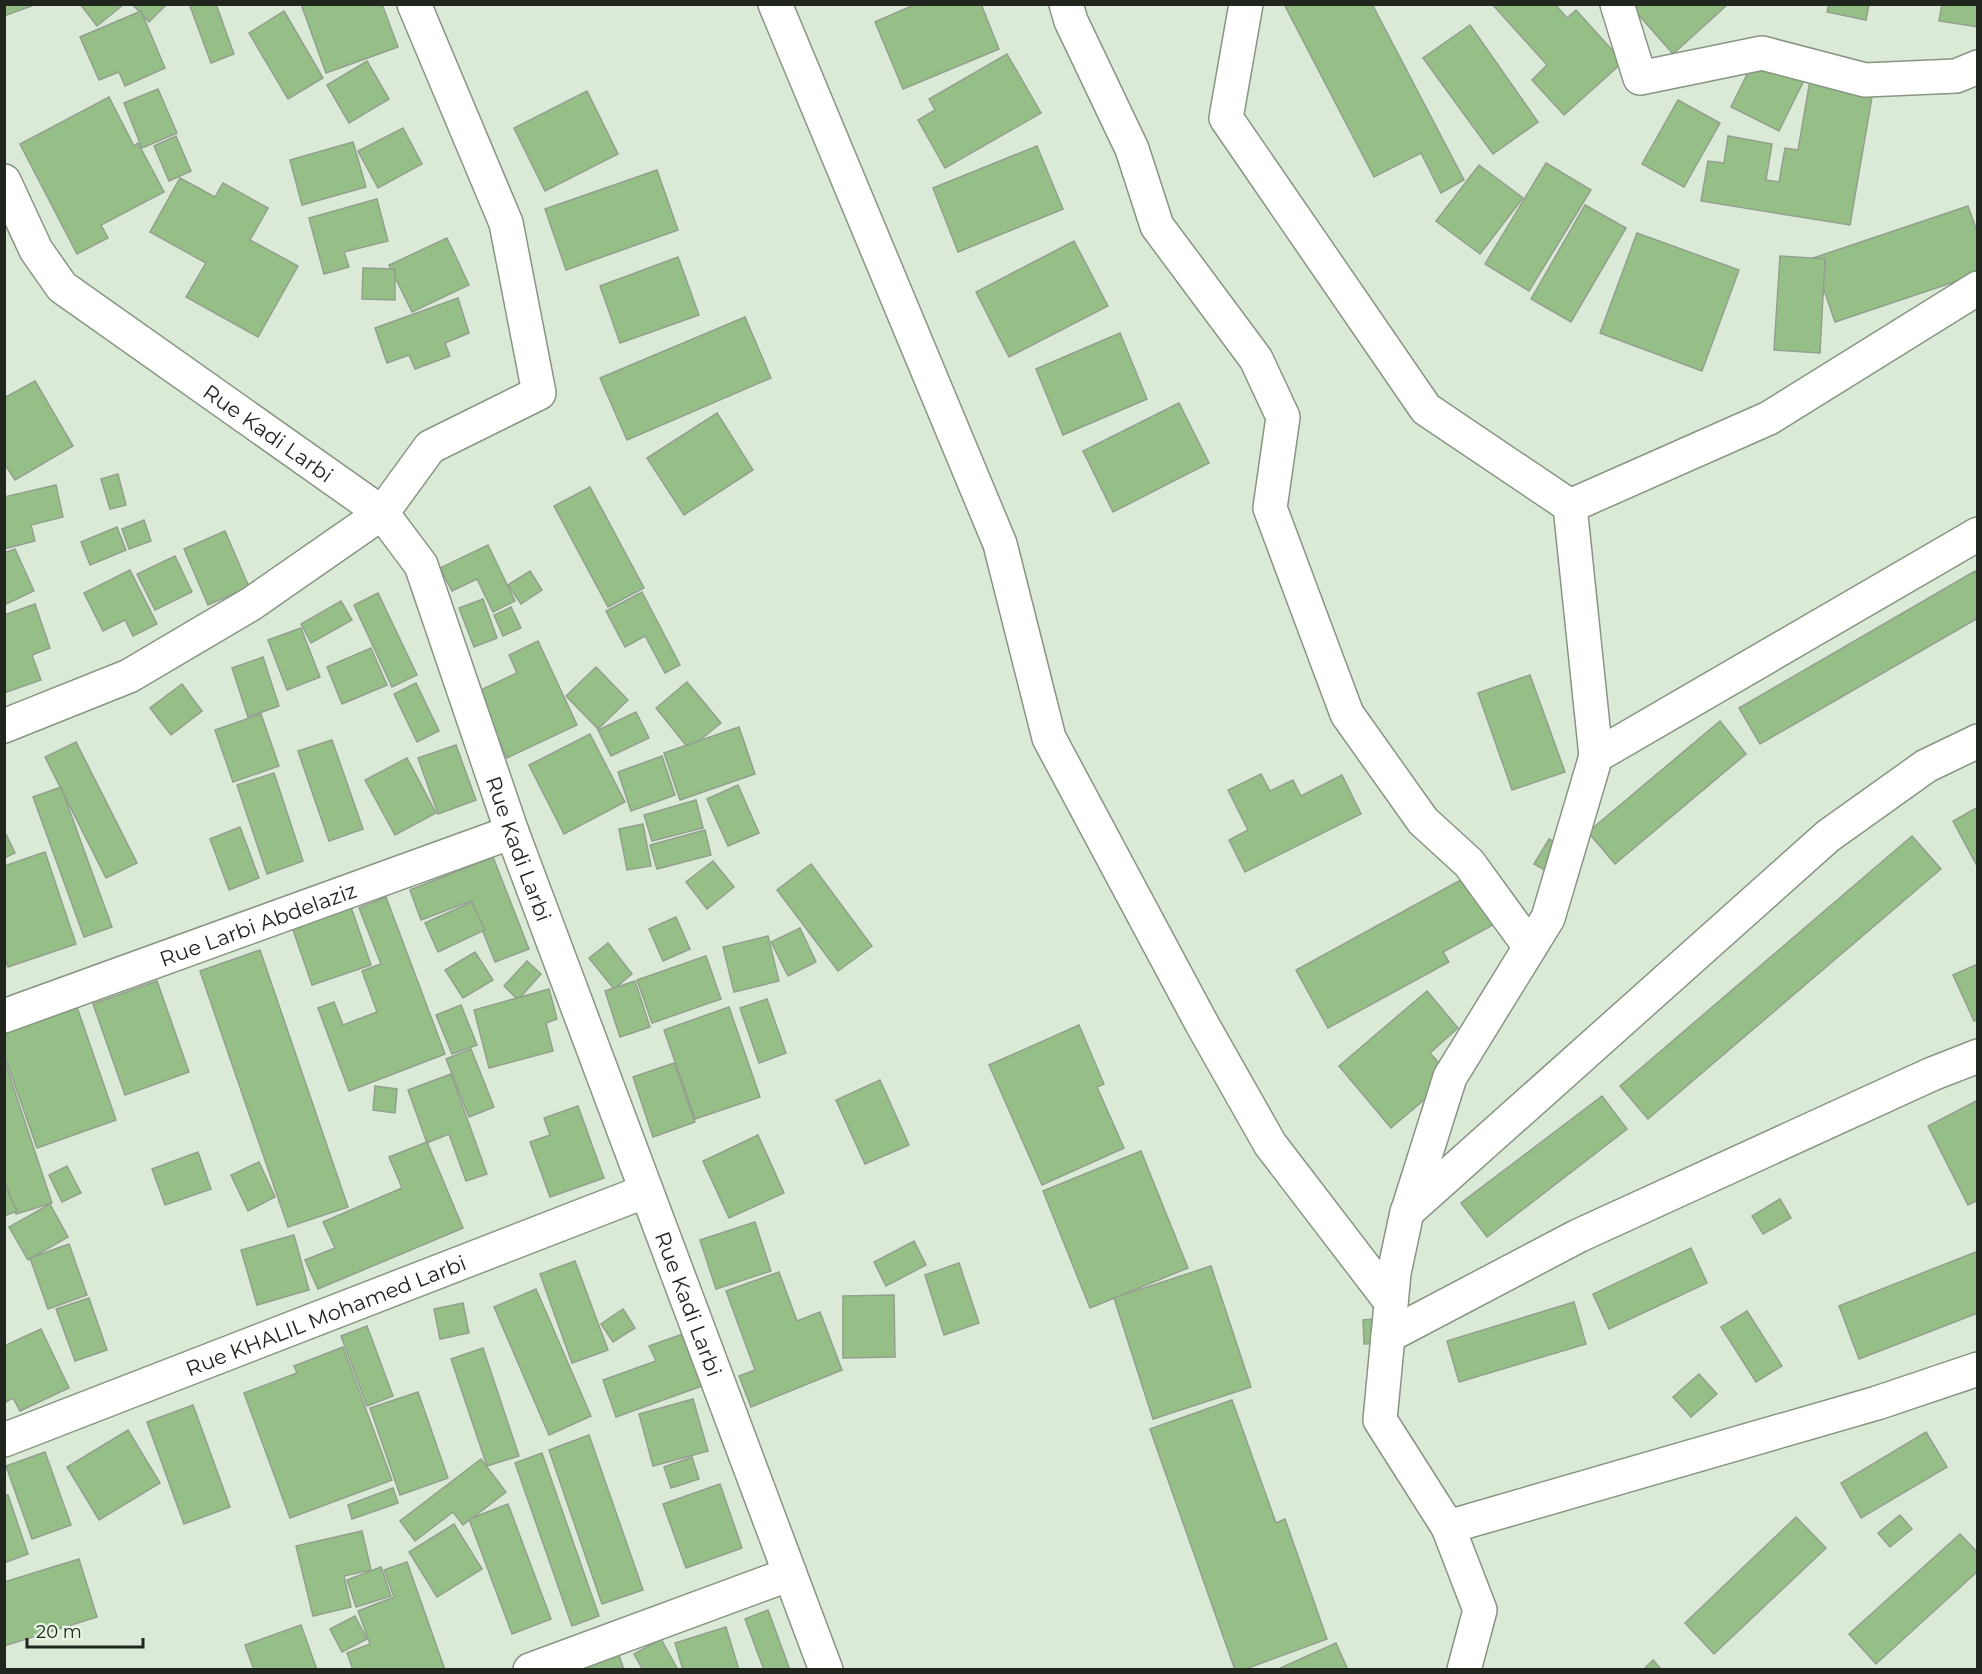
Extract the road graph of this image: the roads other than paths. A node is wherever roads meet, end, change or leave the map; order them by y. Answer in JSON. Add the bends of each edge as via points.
{"nodes":[{"id":1,"x":414,"y":4,"type":"edge"},
{"id":2,"x":775,"y":4,"type":"edge"},
{"id":3,"x":1066,"y":4,"type":"edge"},
{"id":4,"x":1246,"y":4,"type":"edge"},
{"id":5,"x":1617,"y":4,"type":"edge"},
{"id":6,"x":1977,"y":67,"type":"edge"},
{"id":7,"x":4,"y":181,"type":"edge"},
{"id":8,"x":1977,"y":288,"type":"edge"},
{"id":9,"x":1570,"y":506,"type":"junction"},
{"id":10,"x":381,"y":513,"type":"junction"},
{"id":11,"x":1977,"y":534,"type":"edge"},
{"id":12,"x":4,"y":726,"type":"edge"},
{"id":13,"x":1977,"y":741,"type":"edge"},
{"id":14,"x":1596,"y":756,"type":"junction"},
{"id":15,"x":512,"y":832,"type":"junction"},
{"id":16,"x":1530,"y":947,"type":"junction"},
{"id":17,"x":4,"y":1016,"type":"edge"},
{"id":18,"x":1977,"y":1056,"type":"edge"},
{"id":19,"x":646,"y":1191,"type":"junction"},
{"id":20,"x":1407,"y":1212,"type":"junction"},
{"id":21,"x":1391,"y":1302,"type":"junction"},
{"id":22,"x":1388,"y":1336,"type":"junction"},
{"id":23,"x":1977,"y":1369,"type":"edge"},
{"id":24,"x":4,"y":1440,"type":"edge"},
{"id":25,"x":1448,"y":1527,"type":"junction"},
{"id":26,"x":790,"y":1574,"type":"junction"},
{"id":27,"x":530,"y":1670,"type":"edge"},
{"id":28,"x":826,"y":1670,"type":"edge"},
{"id":29,"x":1464,"y":1670,"type":"edge"}],
"edges":[{"from":1,"to":10,"type":"street","via":[[506,223],[539,393],[430,447]]},
{"from":2,"to":21,"type":"street","via":[[1000,544],[1049,738],[1270,1144]]},
{"from":3,"to":16,"type":"street","via":[[1132,149],[1157,226],[1256,359],[1283,417],[1270,508],[1347,714],[1423,821],[1469,863]]},
{"from":4,"to":9,"type":"street","via":[[1226,118],[1426,409]]},
{"from":5,"to":6,"type":"street","via":[[1640,78],[1762,53],[1866,80],[1956,76]]},
{"from":7,"to":10,"type":"street","name":"Rue Kadi Larbi","via":[[36,250],[62,287]]},
{"from":8,"to":9,"type":"street","via":[[1769,418]]},
{"from":9,"to":14,"type":"street"},
{"from":10,"to":12,"type":"street","via":[[251,604],[129,676]]},
{"from":10,"to":15,"type":"street","name":"Rue Kadi Larbi","via":[[421,565]]},
{"from":11,"to":14,"type":"street"},
{"from":13,"to":20,"type":"street","via":[[1926,766],[1828,836]]},
{"from":14,"to":16,"type":"street","via":[[1548,918]]},
{"from":15,"to":17,"type":"street","name":"Rue Larbi Abdelaziz"},
{"from":15,"to":19,"type":"street","name":"Rue Kadi Larbi"},
{"from":16,"to":20,"type":"street","via":[[1450,1077]]},
{"from":18,"to":22,"type":"street","via":[[1578,1236]]},
{"from":19,"to":24,"type":"street","name":"Rue KHALIL Mohamed Larbi"},
{"from":19,"to":26,"type":"street","name":"Rue Kadi Larbi"},
{"from":20,"to":21,"type":"street"},
{"from":21,"to":22,"type":"street"},
{"from":22,"to":25,"type":"street","via":[[1380,1420]]},
{"from":23,"to":25,"type":"street","via":[[1877,1403]]},
{"from":25,"to":29,"type":"street","via":[[1480,1610]]},
{"from":26,"to":27,"type":"street"},
{"from":26,"to":28,"type":"street","name":"Rue Kadi Larbi"}]}
